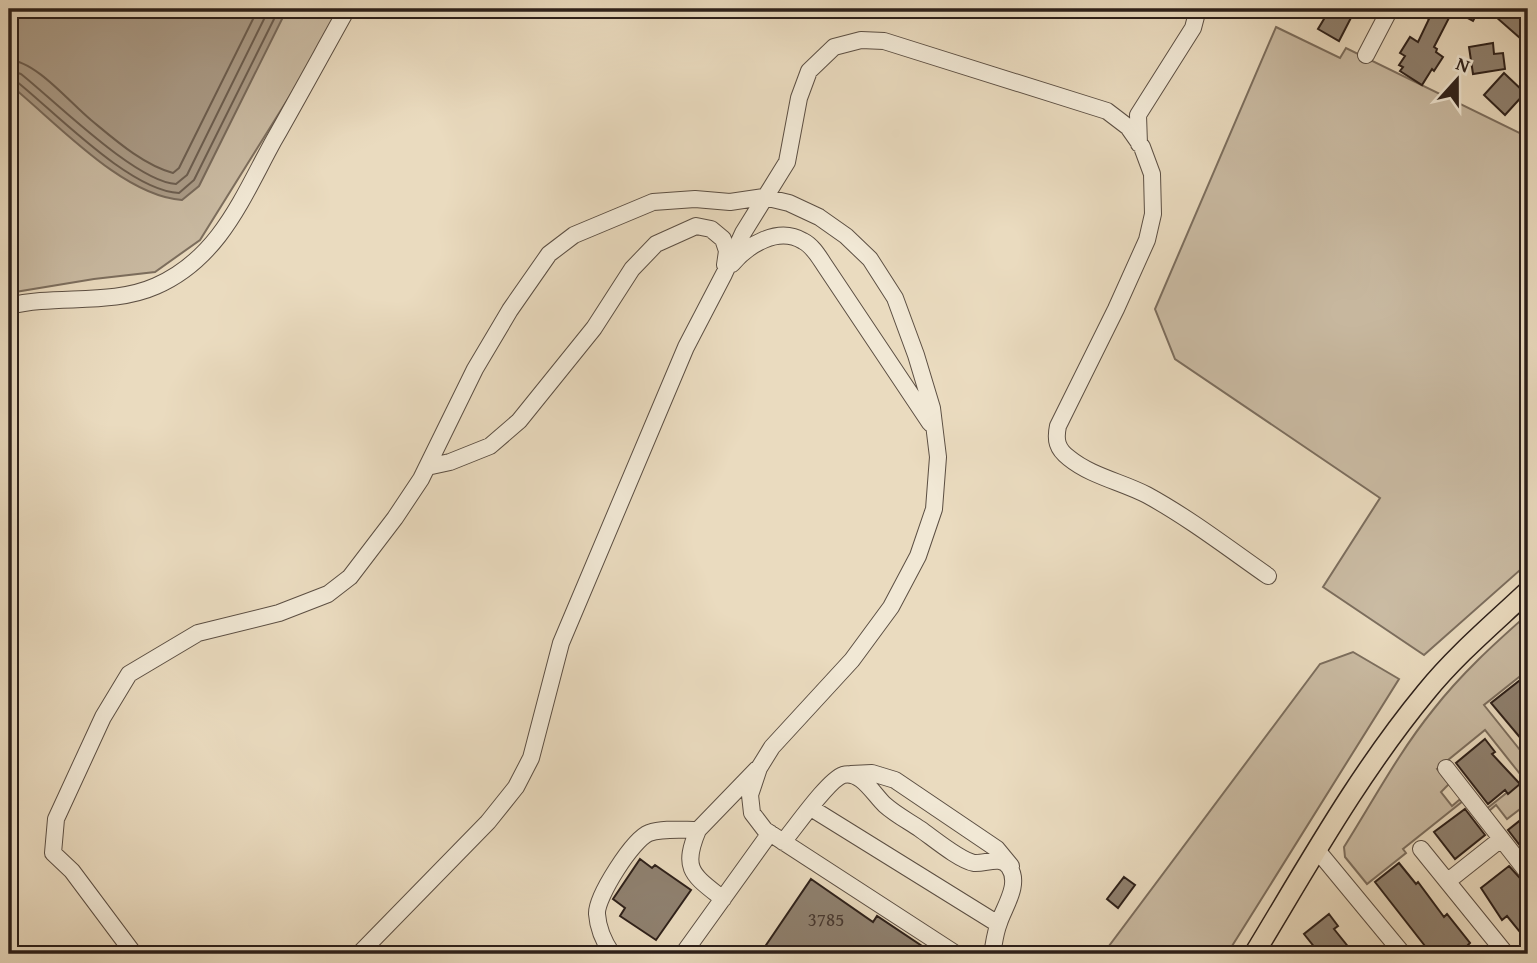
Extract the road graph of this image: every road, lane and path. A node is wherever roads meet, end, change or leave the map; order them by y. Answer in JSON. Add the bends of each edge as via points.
{"nodes":[{"id":1,"x":347,"y":9,"type":"edge"},
{"id":2,"x":1198,"y":9,"type":"edge"},
{"id":3,"x":1390,"y":9,"type":"edge"},
{"id":4,"x":1366,"y":55,"type":"dead end"},
{"id":5,"x":1145,"y":102,"type":"junction"},
{"id":6,"x":1107,"y":111,"type":"junction"},
{"id":7,"x":1139,"y":144,"type":"junction"},
{"id":8,"x":764,"y":197,"type":"junction"},
{"id":9,"x":724,"y":274,"type":"junction"},
{"id":10,"x":9,"y":306,"type":"edge"},
{"id":11,"x":936,"y":439,"type":"junction"},
{"id":12,"x":427,"y":467,"type":"junction"},
{"id":13,"x":1268,"y":576,"type":"dead end"},
{"id":14,"x":1528,"y":592,"type":"edge"},
{"id":15,"x":759,"y":768,"type":"junction"},
{"id":16,"x":1446,"y":768,"type":"dead end"},
{"id":17,"x":845,"y":774,"type":"junction"},
{"id":18,"x":811,"y":808,"type":"junction"},
{"id":19,"x":698,"y":830,"type":"junction"},
{"id":20,"x":777,"y":838,"type":"junction"},
{"id":21,"x":1501,"y":839,"type":"junction"},
{"id":22,"x":1420,"y":849,"type":"dead end"},
{"id":23,"x":1317,"y":850,"type":"junction"},
{"id":24,"x":1528,"y":873,"type":"edge"},
{"id":25,"x":1013,"y":878,"type":"junction"},
{"id":26,"x":1448,"y":881,"type":"junction"},
{"id":27,"x":723,"y":899,"type":"junction"},
{"id":28,"x":998,"y":924,"type":"junction"},
{"id":29,"x":134,"y":954,"type":"edge"},
{"id":30,"x":359,"y":954,"type":"edge"},
{"id":31,"x":609,"y":954,"type":"edge"},
{"id":32,"x":683,"y":954,"type":"edge"},
{"id":33,"x":956,"y":954,"type":"edge"},
{"id":34,"x":992,"y":954,"type":"edge"},
{"id":35,"x":1254,"y":954,"type":"edge"},
{"id":36,"x":1403,"y":954,"type":"edge"},
{"id":37,"x":1506,"y":954,"type":"edge"}],
"edges":[{"from":1,"to":10,"type":"street","via":[[244,200],[204,256],[156,286],[128,295]]},
{"from":2,"to":5,"type":"street","via":[[1193,28]]},
{"from":3,"to":4,"type":"street"},
{"from":5,"to":6,"type":"street","via":[[1122,115]]},
{"from":5,"to":7,"type":"street","via":[[1138,115]]},
{"from":6,"to":7,"type":"street","via":[[1128,127]]},
{"from":6,"to":8,"type":"street","via":[[884,41],[861,40],[834,47],[809,71],[787,162]]},
{"from":7,"to":13,"type":"street","via":[[1152,174],[1153,214],[1147,240],[1055,438],[1069,458],[1180,515]]},
{"from":8,"to":9,"type":"street"},
{"from":8,"to":11,"type":"street","via":[[819,218],[870,260],[895,298],[912,344],[932,408]]},
{"from":8,"to":12,"type":"street","via":[[653,202],[574,235],[549,254],[475,369]]},
{"from":9,"to":11,"type":"street","via":[[746,251],[771,237],[802,240],[815,251],[919,404]]},
{"from":9,"to":12,"type":"street","via":[[727,251],[723,239],[711,229],[696,226],[656,244],[632,269],[594,328],[519,421],[490,446]]},
{"from":9,"to":30,"type":"street","via":[[686,347],[561,643],[539,732],[521,778],[488,822]]},
{"from":11,"to":15,"type":"street","via":[[934,509],[918,556],[891,607]]},
{"from":12,"to":29,"type":"street","via":[[365,558],[328,594],[279,613],[198,633],[129,674],[56,819],[53,853],[72,871]]},
{"from":14,"to":23,"type":"main road","via":[[1425,692],[1375,758]]},
{"from":15,"to":19,"type":"street"},
{"from":15,"to":20,"type":"street","via":[[750,795],[752,813]]},
{"from":16,"to":21,"type":"street"},
{"from":17,"to":18,"type":"street","via":[[832,781]]},
{"from":17,"to":25,"type":"street","via":[[862,781],[884,804],[958,855],[972,863],[1002,862]]},
{"from":17,"to":25,"type":"street","via":[[872,773],[895,780],[998,849],[1008,859]]},
{"from":18,"to":20,"type":"street"},
{"from":18,"to":28,"type":"street"},
{"from":19,"to":27,"type":"street","via":[[690,863],[696,877]]},
{"from":19,"to":31,"type":"street","via":[[662,830],[635,843],[599,901],[597,913]]},
{"from":20,"to":27,"type":"street"},
{"from":20,"to":33,"type":"street"},
{"from":21,"to":24,"type":"street"},
{"from":21,"to":26,"type":"street"},
{"from":22,"to":26,"type":"street"},
{"from":23,"to":35,"type":"main road"},
{"from":23,"to":36,"type":"street"},
{"from":25,"to":28,"type":"street"},
{"from":26,"to":37,"type":"street"},
{"from":27,"to":32,"type":"street"},
{"from":28,"to":34,"type":"street"}]}
